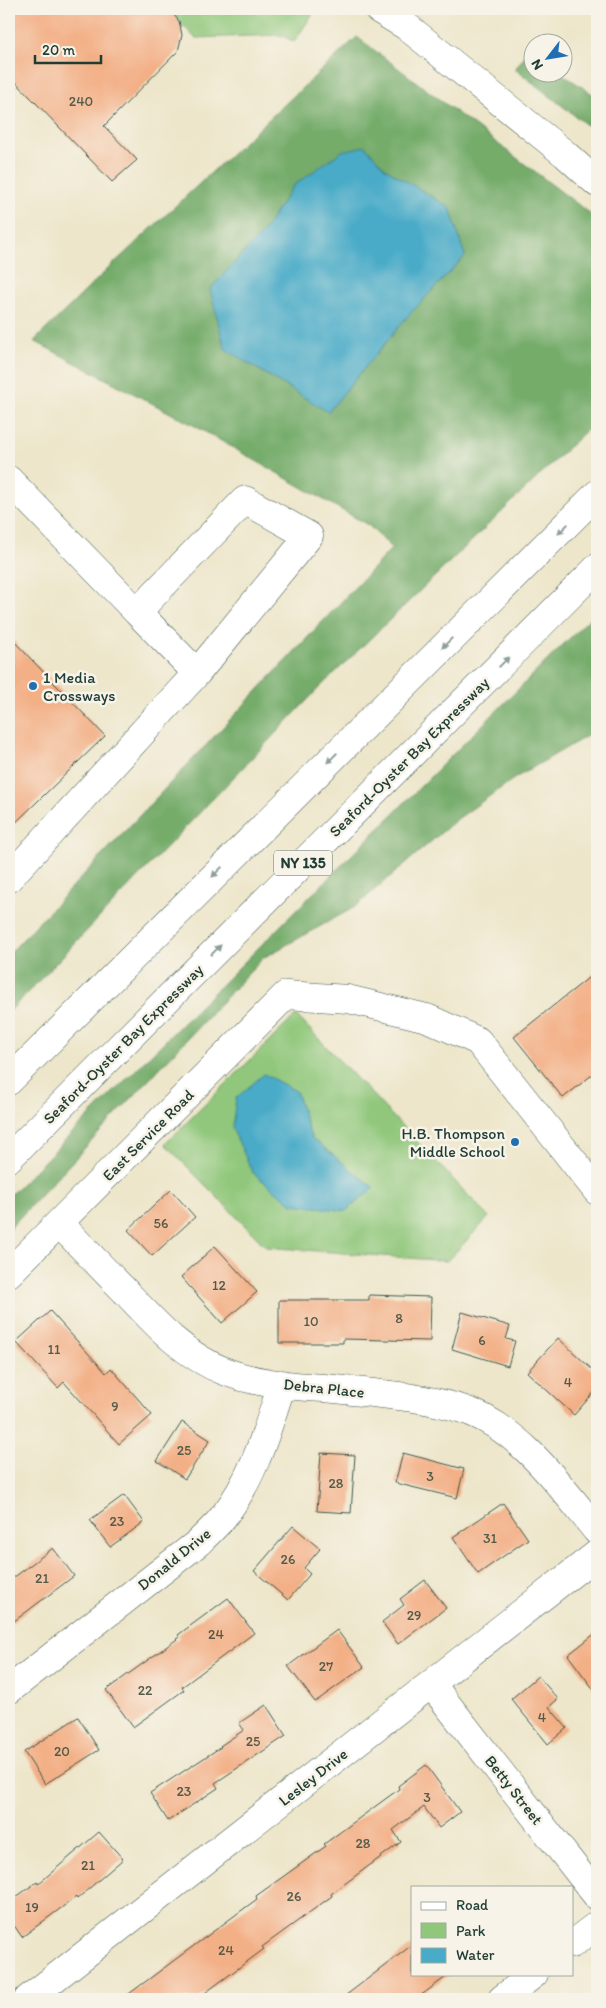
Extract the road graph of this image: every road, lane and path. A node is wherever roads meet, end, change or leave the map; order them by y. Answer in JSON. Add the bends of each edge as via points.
{"nodes":[{"id":1,"x":378,"y":9,"type":"edge"},
{"id":2,"x":566,"y":154,"type":"junction"},
{"id":3,"x":597,"y":167,"type":"edge"},
{"id":4,"x":597,"y":184,"type":"edge"},
{"id":5,"x":9,"y":480,"type":"edge"},
{"id":6,"x":597,"y":494,"type":"edge"},
{"id":7,"x":597,"y":568,"type":"edge"},
{"id":8,"x":137,"y":612,"type":"junction"},
{"id":9,"x":198,"y":673,"type":"junction"},
{"id":10,"x":9,"y":878,"type":"edge"},
{"id":11,"x":9,"y":1081,"type":"edge"},
{"id":12,"x":9,"y":1158,"type":"edge"},
{"id":13,"x":597,"y":1191,"type":"edge"},
{"id":14,"x":59,"y":1223,"type":"junction"},
{"id":15,"x":9,"y":1273,"type":"edge"},
{"id":16,"x":282,"y":1384,"type":"junction"},
{"id":17,"x":597,"y":1530,"type":"edge"},
{"id":18,"x":597,"y":1554,"type":"edge"},
{"id":19,"x":432,"y":1685,"type":"junction"},
{"id":20,"x":9,"y":1690,"type":"edge"},
{"id":21,"x":597,"y":1896,"type":"edge"},
{"id":22,"x":597,"y":1925,"type":"edge"},
{"id":23,"x":574,"y":1942,"type":"edge"},
{"id":24,"x":531,"y":1976,"type":"edge"},
{"id":25,"x":28,"y":1999,"type":"edge"},
{"id":26,"x":502,"y":1999,"type":"edge"}],
"edges":[{"from":1,"to":2,"type":"main road","via":[[406,26]]},
{"from":2,"to":3,"type":"main road"},
{"from":2,"to":4,"type":"main road"},
{"from":5,"to":8,"type":"main road"},
{"from":6,"to":11,"type":"main road","one_way":true},
{"from":12,"to":7,"type":"main road","name":"Seaford-Oyster Bay Expressway","number":"NY 135","one_way":true},
{"from":8,"to":9,"type":"main road"},
{"from":8,"to":9,"type":"main road","via":[[245,500],[309,536]]},
{"from":9,"to":10,"type":"main road"},
{"from":13,"to":14,"type":"main road","name":"East Service Road","via":[[478,1041],[427,1018],[348,999],[286,995]]},
{"from":14,"to":15,"type":"main road","name":"East Service Road"},
{"from":14,"to":16,"type":"main road","name":"Debra Place","via":[[158,1326],[190,1353],[252,1380]]},
{"from":16,"to":17,"type":"main road","name":"Debra Place","via":[[409,1397],[462,1409],[483,1418],[521,1443]]},
{"from":16,"to":20,"type":"main road","name":"Donald Drive","via":[[258,1457],[223,1518],[199,1542]]},
{"from":18,"to":19,"type":"main road","name":"Lesley Drive"},
{"from":19,"to":21,"type":"main road","name":"Betty Street"},
{"from":19,"to":25,"type":"main road","name":"Lesley Drive"},
{"from":22,"to":23,"type":"main road"},
{"from":24,"to":26,"type":"main road"}]}
